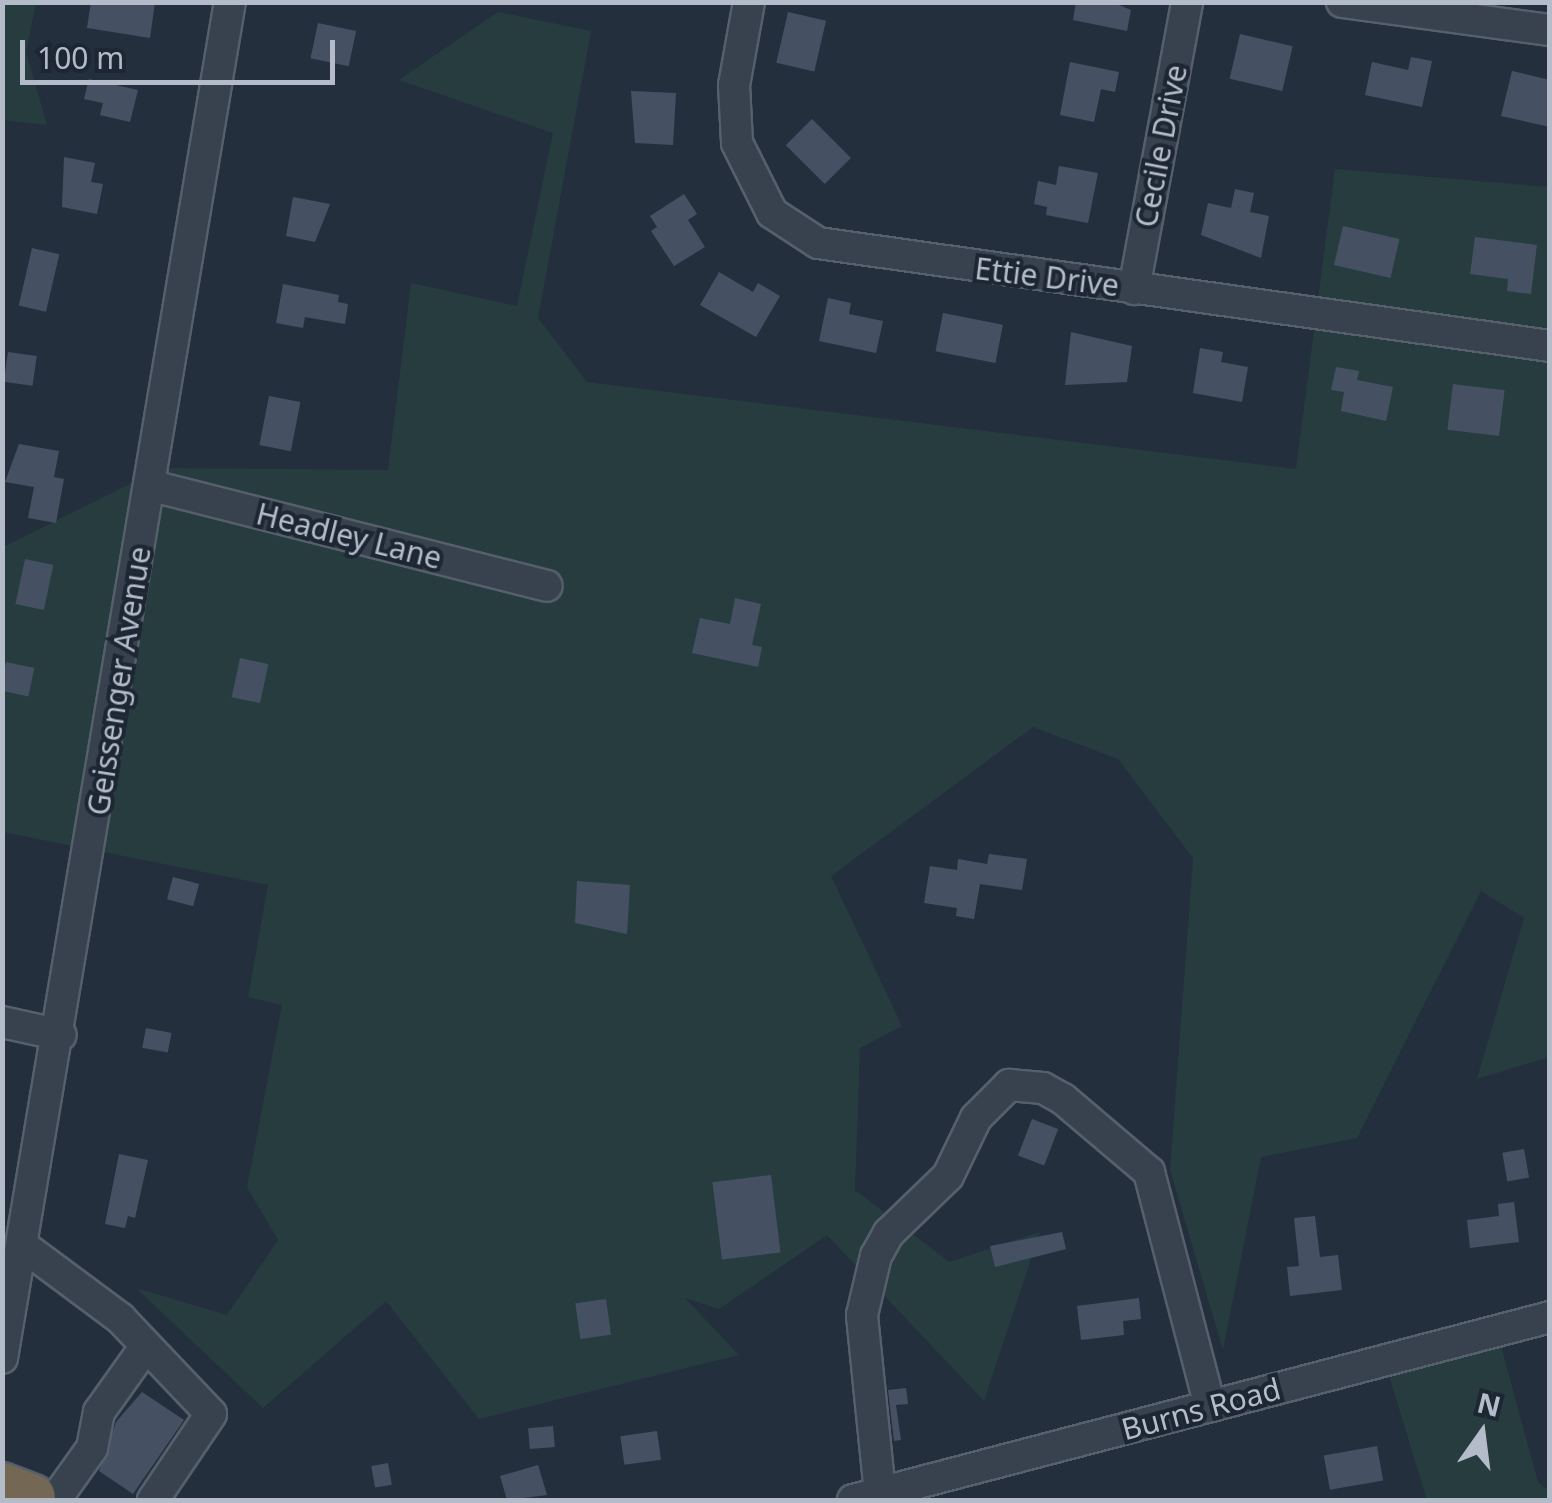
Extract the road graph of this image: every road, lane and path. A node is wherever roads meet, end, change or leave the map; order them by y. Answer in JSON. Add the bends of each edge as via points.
{"nodes":[{"id":1,"x":230,"y":2,"type":"edge"},
{"id":2,"x":749,"y":2,"type":"edge"},
{"id":3,"x":1188,"y":2,"type":"edge"},
{"id":4,"x":1342,"y":2,"type":"edge"},
{"id":5,"x":1550,"y":30,"type":"edge"},
{"id":6,"x":1134,"y":289,"type":"junction"},
{"id":7,"x":1550,"y":346,"type":"edge"},
{"id":8,"x":152,"y":486,"type":"junction"},
{"id":9,"x":546,"y":586,"type":"dead end"},
{"id":10,"x":2,"y":1022,"type":"edge"},
{"id":11,"x":60,"y":1035,"type":"junction"},
{"id":12,"x":23,"y":1246,"type":"junction"},
{"id":13,"x":1550,"y":1317,"type":"edge"},
{"id":14,"x":146,"y":1346,"type":"junction"},
{"id":15,"x":2,"y":1358,"type":"edge"},
{"id":16,"x":1210,"y":1406,"type":"junction"},
{"id":17,"x":31,"y":1493,"type":"edge"},
{"id":18,"x":866,"y":1497,"type":"edge"},
{"id":19,"x":153,"y":1500,"type":"edge"}],
"edges":[{"from":1,"to":8,"type":"street","name":"Geissenger Avenue"},
{"from":2,"to":6,"type":"street","name":"Ettie Drive","via":[[734,85],[738,143],[758,194],[795,231],[844,251]]},
{"from":3,"to":6,"type":"street","name":"Cecile Drive"},
{"from":4,"to":5,"type":"street"},
{"from":6,"to":7,"type":"street","name":"Ettie Drive"},
{"from":8,"to":9,"type":"street","name":"Headley Lane"},
{"from":8,"to":11,"type":"street","name":"Geissenger Avenue"},
{"from":10,"to":11,"type":"street"},
{"from":11,"to":12,"type":"street","name":"Geissenger Avenue"},
{"from":12,"to":14,"type":"street"},
{"from":12,"to":15,"type":"street","name":"Geissenger Avenue"},
{"from":13,"to":16,"type":"street","name":"Burns Road"},
{"from":14,"to":17,"type":"street","via":[[100,1412],[92,1448]]},
{"from":14,"to":19,"type":"street","via":[[212,1414]]},
{"from":16,"to":18,"type":"street","name":"Burns Road"},
{"from":16,"to":18,"type":"street","via":[[1148,1172],[1064,1099],[1026,1084],[1009,1086],[976,1118],[948,1176],[889,1233],[876,1256],[862,1314]]}]}
